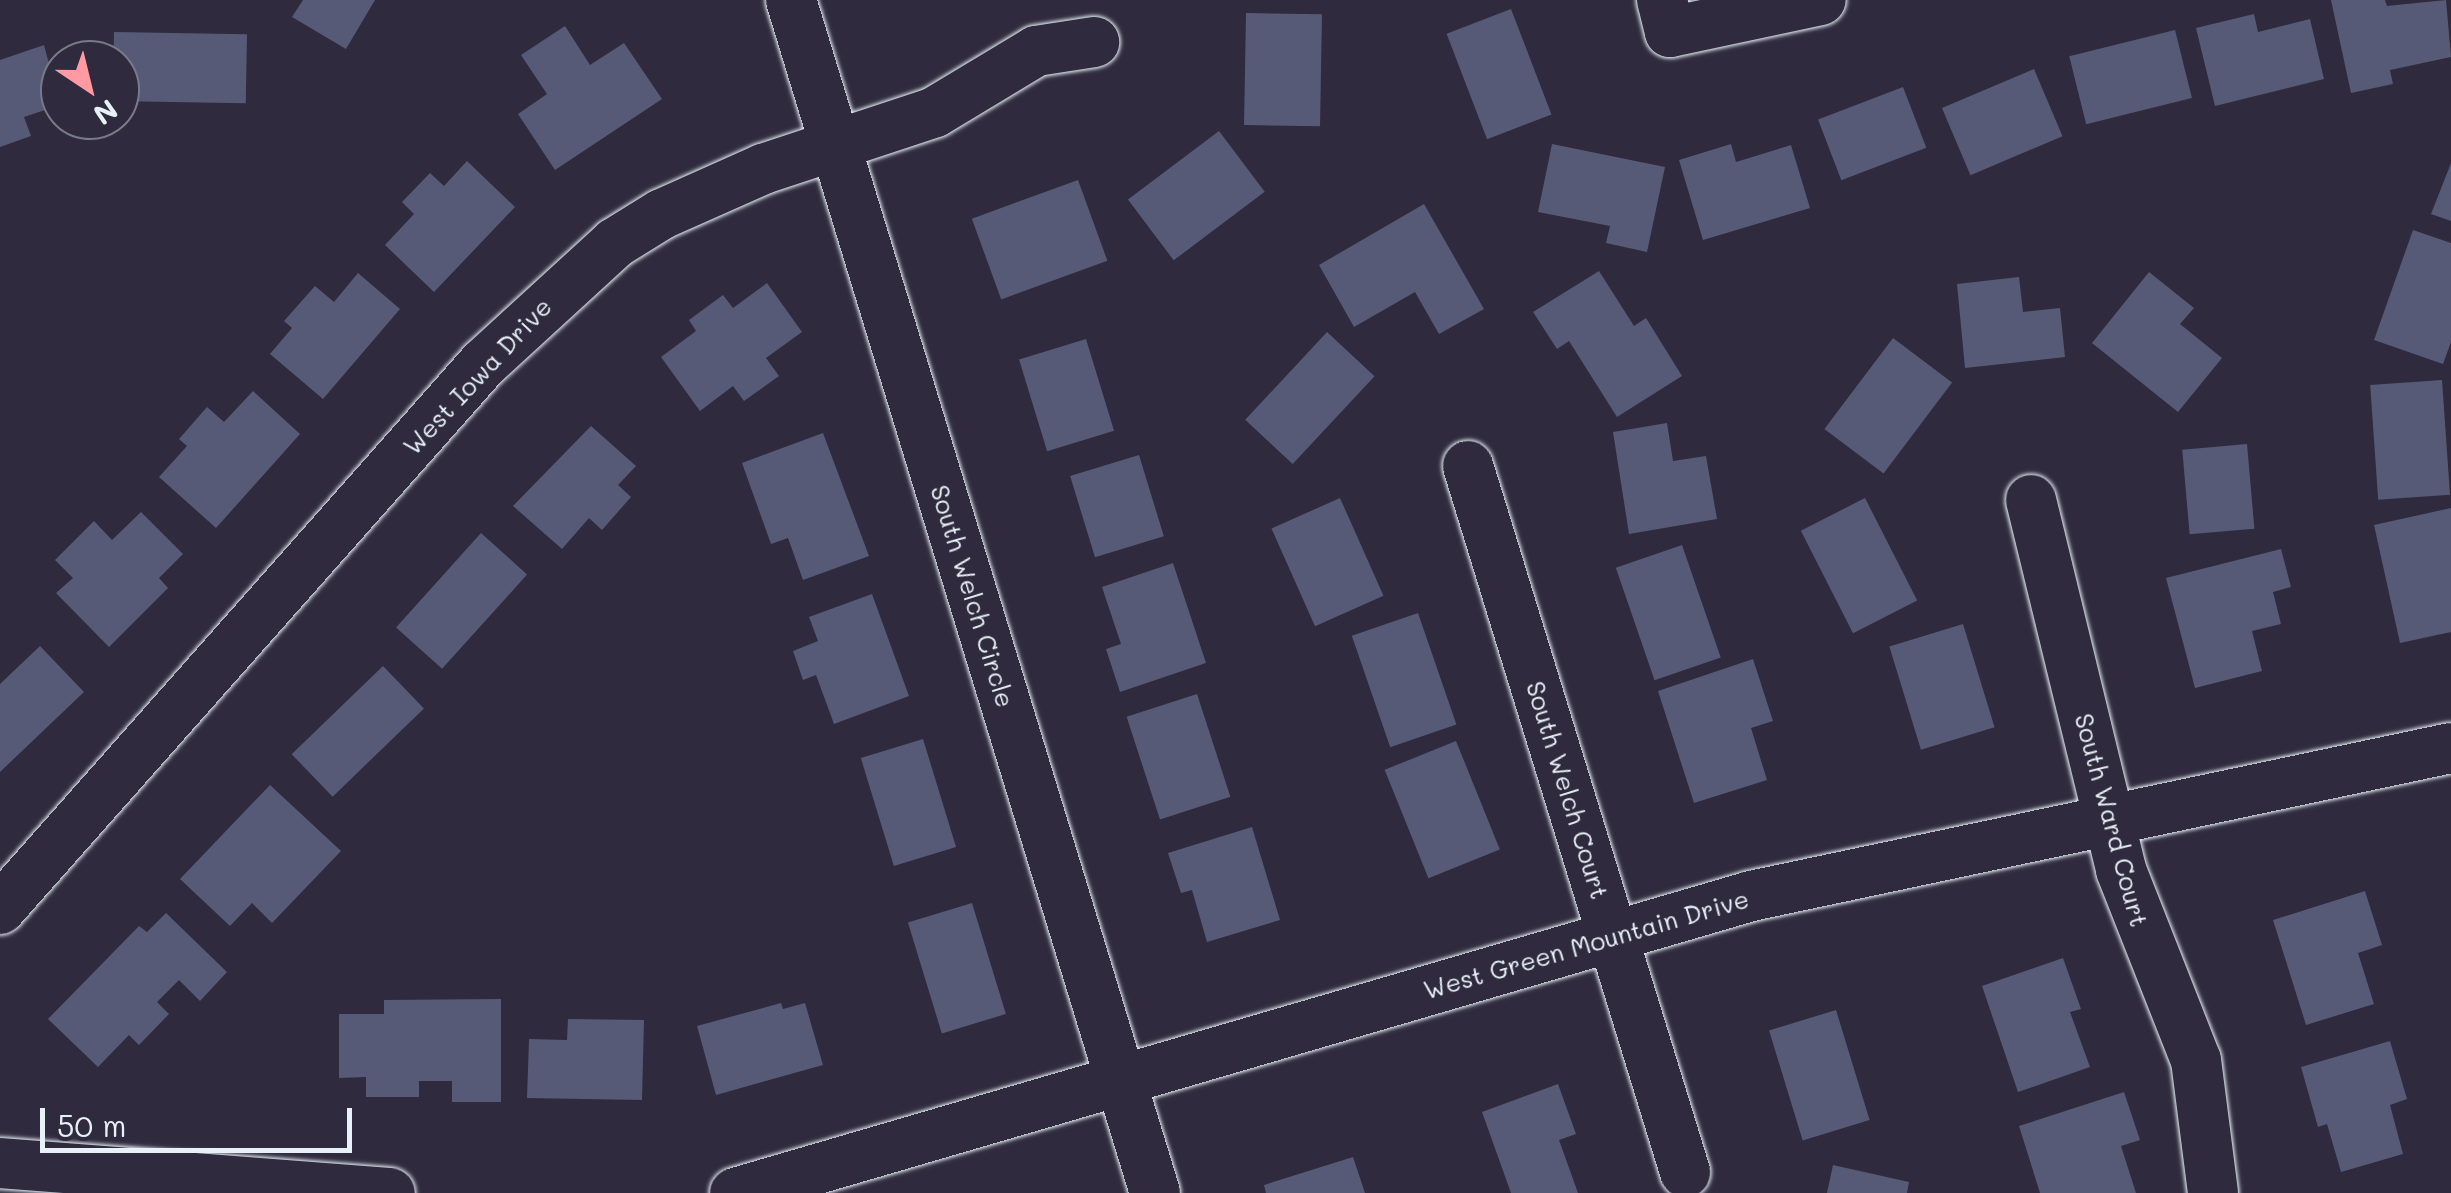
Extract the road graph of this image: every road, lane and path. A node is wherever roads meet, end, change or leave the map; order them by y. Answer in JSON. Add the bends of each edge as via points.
{"nodes":[{"id":1,"x":790,"y":0,"type":"edge"},
{"id":2,"x":1662,"y":0,"type":"edge"},
{"id":3,"x":1821,"y":0,"type":"edge"},
{"id":4,"x":1094,"y":42,"type":"dead end"},
{"id":5,"x":836,"y":145,"type":"junction"},
{"id":6,"x":1468,"y":466,"type":"dead end"},
{"id":7,"x":2032,"y":500,"type":"dead end"},
{"id":8,"x":2451,"y":748,"type":"edge"},
{"id":9,"x":2108,"y":818,"type":"junction"},
{"id":10,"x":0,"y":910,"type":"edge"},
{"id":11,"x":1613,"y":935,"type":"junction"},
{"id":12,"x":1121,"y":1081,"type":"junction"},
{"id":13,"x":0,"y":1163,"type":"edge"},
{"id":14,"x":1685,"y":1172,"type":"dead end"},
{"id":15,"x":390,"y":1193,"type":"edge"},
{"id":16,"x":736,"y":1193,"type":"edge"},
{"id":17,"x":1155,"y":1193,"type":"edge"},
{"id":18,"x":2214,"y":1193,"type":"edge"}],
"edges":[{"from":1,"to":5,"type":"street","name":"South Welch Circle"},
{"from":2,"to":3,"type":"street","via":[[1670,32]]},
{"from":4,"to":5,"type":"street","name":"West Iowa Drive","via":[[1036,51],[935,112]]},
{"from":5,"to":10,"type":"street","name":"West Iowa Drive","via":[[662,214],[616,243],[528,318]]},
{"from":5,"to":12,"type":"street","name":"South Welch Circle"},
{"from":6,"to":11,"type":"street","name":"South Welch Court"},
{"from":7,"to":9,"type":"street","name":"South Ward Court"},
{"from":8,"to":9,"type":"street","name":"West Green Mountain Drive"},
{"from":9,"to":11,"type":"street","name":"West Green Mountain Drive","via":[[1856,870]]},
{"from":9,"to":18,"type":"street","name":"South Ward Court","via":[[2135,918],[2196,1060]]},
{"from":11,"to":12,"type":"street","name":"West Green Mountain Drive"},
{"from":11,"to":14,"type":"street","name":"South Welch Court"},
{"from":12,"to":16,"type":"street","name":"West Green Mountain Drive"},
{"from":12,"to":17,"type":"street","name":"South Welch Circle"},
{"from":13,"to":15,"type":"street"}]}
